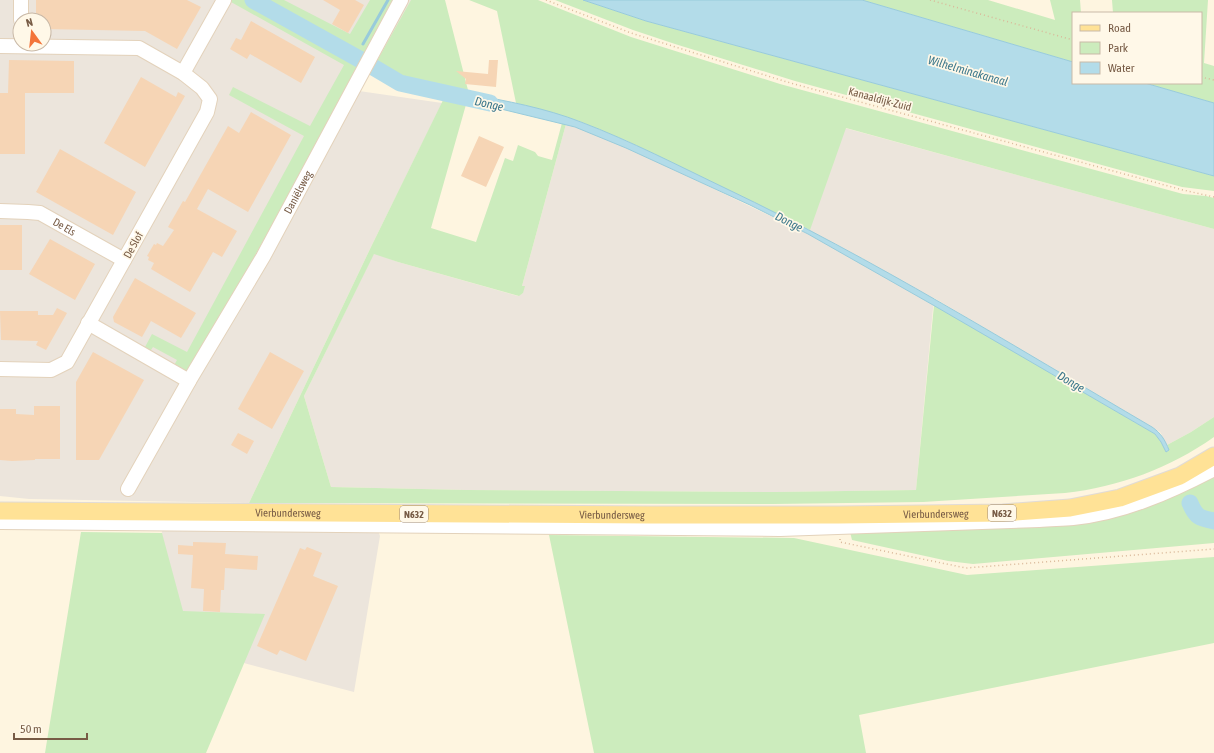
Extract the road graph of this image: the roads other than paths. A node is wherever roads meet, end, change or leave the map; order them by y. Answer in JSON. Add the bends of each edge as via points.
{"nodes":[{"id":1,"x":21,"y":0,"type":"edge"},
{"id":2,"x":224,"y":0,"type":"edge"},
{"id":3,"x":401,"y":0,"type":"edge"},
{"id":4,"x":21,"y":12,"type":"edge"},
{"id":5,"x":12,"y":45,"type":"edge"},
{"id":6,"x":0,"y":46,"type":"edge"},
{"id":7,"x":52,"y":46,"type":"edge"},
{"id":8,"x":183,"y":73,"type":"junction"},
{"id":9,"x":0,"y":211,"type":"edge"},
{"id":10,"x":124,"y":260,"type":"junction"},
{"id":11,"x":88,"y":323,"type":"junction"},
{"id":12,"x":0,"y":369,"type":"edge"},
{"id":13,"x":189,"y":381,"type":"junction"},
{"id":14,"x":1214,"y":456,"type":"edge"},
{"id":15,"x":1214,"y":469,"type":"edge"},
{"id":16,"x":128,"y":489,"type":"dead end"},
{"id":17,"x":0,"y":511,"type":"edge"},
{"id":18,"x":169,"y":518,"type":"junction"},
{"id":19,"x":839,"y":521,"type":"junction"},
{"id":20,"x":0,"y":522,"type":"edge"}],
"edges":[{"from":1,"to":4,"type":"street"},
{"from":2,"to":8,"type":"street"},
{"from":3,"to":13,"type":"street","name":"Daniëlsweg","via":[[263,257]]},
{"from":5,"to":6,"type":"street","name":"De Slof"},
{"from":7,"to":8,"type":"street","name":"De Slof","via":[[139,48]]},
{"from":8,"to":10,"type":"street","name":"De Slof","via":[[202,88],[210,99],[206,112]]},
{"from":9,"to":10,"type":"street","name":"De Els","via":[[40,213]]},
{"from":10,"to":11,"type":"street","name":"De Slof"},
{"from":11,"to":12,"type":"street","name":"De Slof","via":[[67,362],[60,366],[51,370]]},
{"from":11,"to":13,"type":"street"},
{"from":13,"to":16,"type":"street","name":"Daniëlsweg"},
{"from":14,"to":19,"type":"main road","name":"Vierbundersweg","number":"N632","via":[[1180,476],[1147,489],[1120,498],[1070,508]]},
{"from":15,"to":19,"type":"street","name":"Vierbundersweg","via":[[1150,499],[1074,518]]},
{"from":17,"to":18,"type":"main road","name":"Vierbundersweg","number":"N632"},
{"from":18,"to":19,"type":"main road","name":"Vierbundersweg","number":"N632"},
{"from":18,"to":20,"type":"street","name":"Vierbundersweg"}]}
